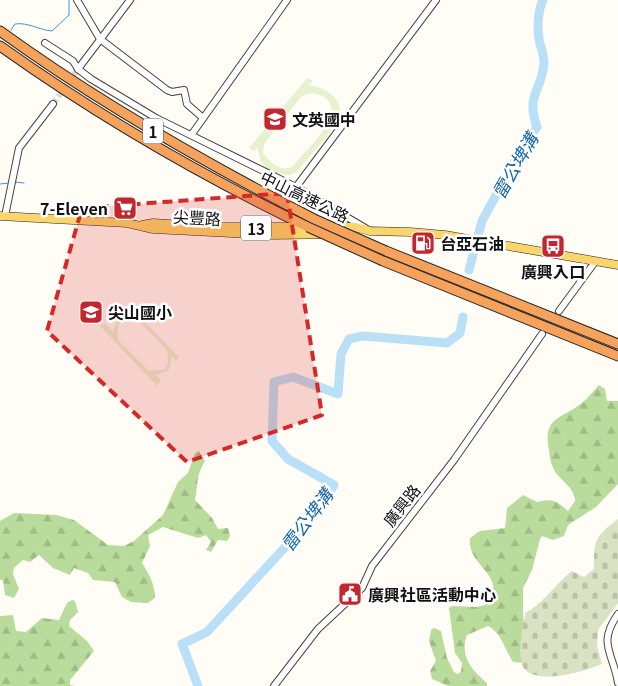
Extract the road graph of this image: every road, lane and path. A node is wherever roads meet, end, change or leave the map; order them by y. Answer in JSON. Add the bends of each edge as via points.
{"nodes":[{"id":1,"x":77,"y":0,"type":"edge"},
{"id":2,"x":130,"y":0,"type":"edge"},
{"id":3,"x":288,"y":0,"type":"edge"},
{"id":4,"x":436,"y":0,"type":"edge"},
{"id":5,"x":0,"y":31,"type":"edge"},
{"id":6,"x":100,"y":39,"type":"junction"},
{"id":7,"x":45,"y":43,"type":"dead end"},
{"id":8,"x":0,"y":46,"type":"edge"},
{"id":9,"x":78,"y":69,"type":"junction"},
{"id":10,"x":53,"y":104,"type":"tunnel mouth"},
{"id":11,"x":204,"y":118,"type":"junction"},
{"id":12,"x":192,"y":134,"type":"junction"},
{"id":13,"x":296,"y":188,"type":"junction"},
{"id":14,"x":3,"y":216,"type":"edge"},
{"id":15,"x":370,"y":231,"type":"junction"},
{"id":16,"x":595,"y":262,"type":"junction"},
{"id":17,"x":618,"y":265,"type":"edge"},
{"id":18,"x":559,"y":311,"type":"dead end"},
{"id":19,"x":542,"y":334,"type":"dead end"},
{"id":20,"x":618,"y":344,"type":"edge"},
{"id":21,"x":618,"y":356,"type":"edge"},
{"id":22,"x":618,"y":614,"type":"edge"},
{"id":23,"x":618,"y":683,"type":"edge"},
{"id":24,"x":274,"y":686,"type":"edge"}],
"edges":[{"from":1,"to":6,"type":"street"},
{"from":2,"to":6,"type":"street"},
{"from":3,"to":11,"type":"street"},
{"from":4,"to":13,"type":"street"},
{"from":5,"to":20,"type":"highway","name":"中山高速公路","number":"1","bridge":true,"via":[[116,110],[314,219]]},
{"from":6,"to":9,"type":"street"},
{"from":6,"to":11,"type":"street","via":[[167,90],[184,90],[187,104]]},
{"from":7,"to":9,"type":"street","via":[[73,61]]},
{"from":8,"to":21,"type":"highway","name":"中山高速公路","number":"1","bridge":true,"via":[[126,128],[221,184],[383,261]]},
{"from":9,"to":12,"type":"street","via":[[156,118]]},
{"from":10,"to":14,"type":"street","via":[[19,148]]},
{"from":11,"to":12,"type":"street"},
{"from":12,"to":13,"type":"street"},
{"from":13,"to":15,"type":"street"},
{"from":14,"to":15,"type":"main road","name":"尖豐路","number":"13","via":[[142,225],[354,227]]},
{"from":15,"to":16,"type":"main road","name":"尖豐路","number":"13","via":[[464,238]]},
{"from":16,"to":17,"type":"main road","number":"13"},
{"from":16,"to":18,"type":"street"},
{"from":19,"to":24,"type":"street","name":"廣興路","via":[[372,566],[362,588],[318,629]]},
{"from":22,"to":23,"type":"street","via":[[610,625],[606,642]]}]}
